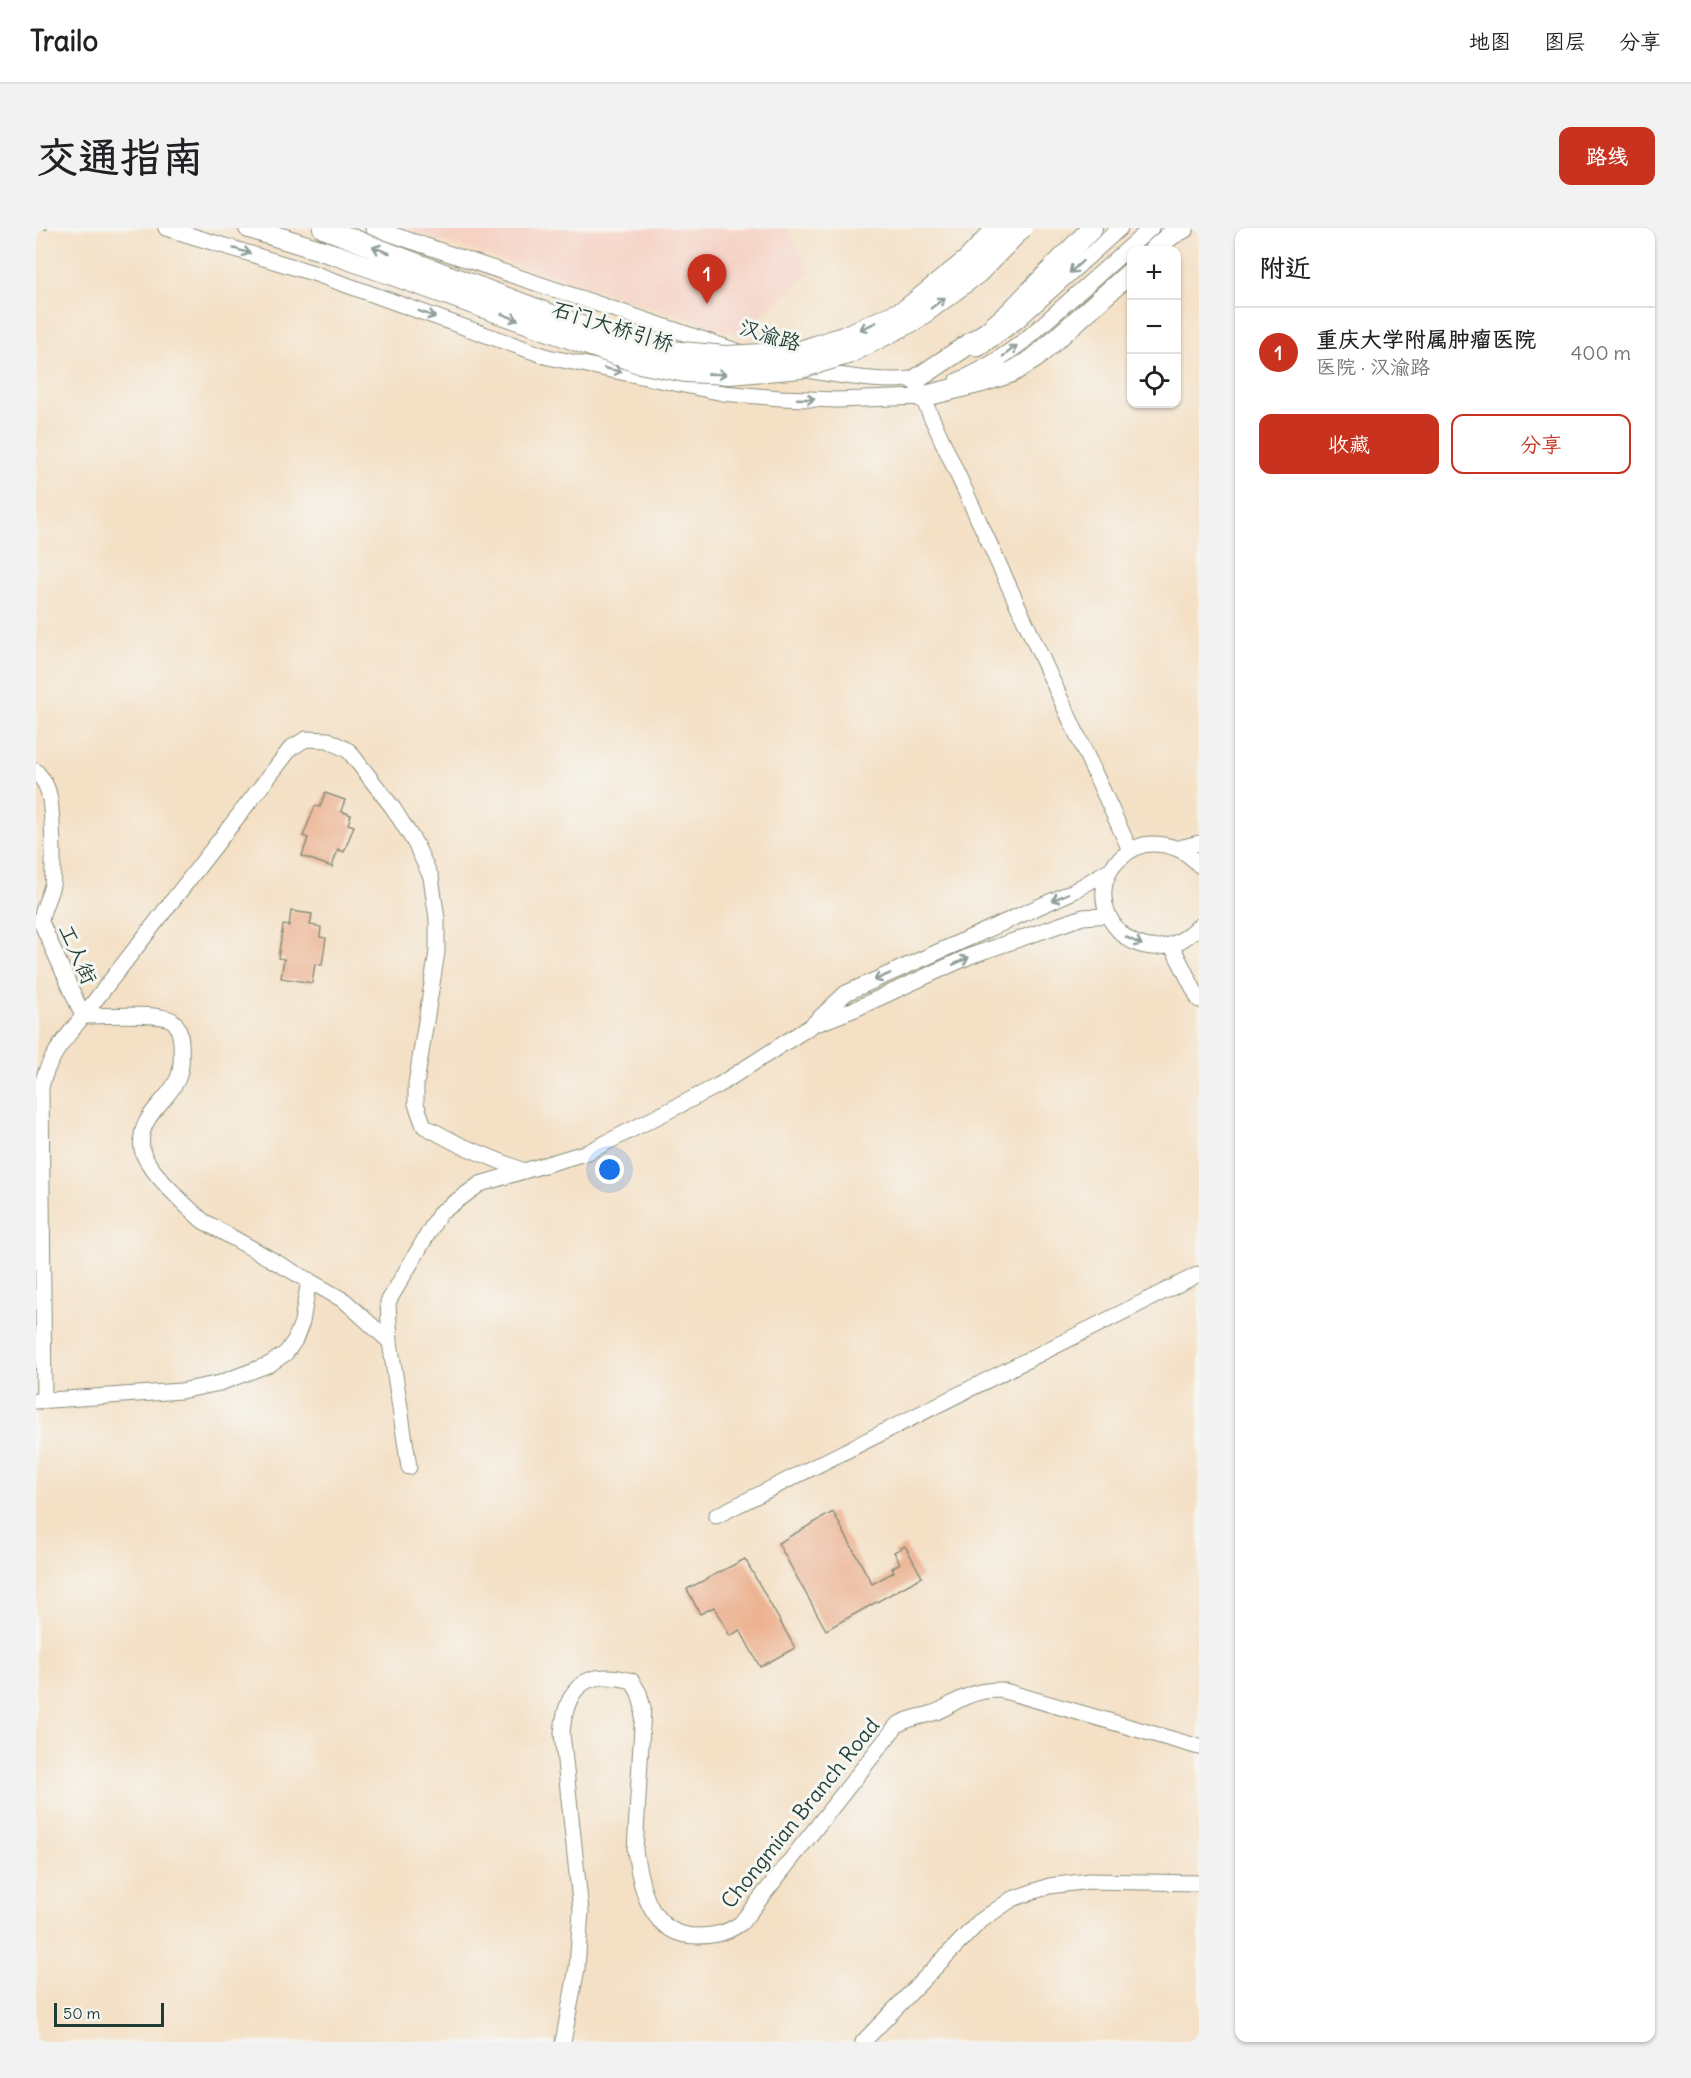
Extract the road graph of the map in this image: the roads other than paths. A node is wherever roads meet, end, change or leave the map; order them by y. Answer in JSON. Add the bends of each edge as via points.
{"nodes":[{"id":1,"x":166,"y":228,"type":"edge"},
{"id":2,"x":249,"y":228,"type":"edge"},
{"id":3,"x":373,"y":228,"type":"edge"},
{"id":4,"x":997,"y":228,"type":"edge"},
{"id":5,"x":1022,"y":228,"type":"edge"},
{"id":6,"x":1092,"y":228,"type":"edge"},
{"id":7,"x":1120,"y":228,"type":"edge"},
{"id":8,"x":1151,"y":228,"type":"edge"},
{"id":9,"x":1184,"y":228,"type":"edge"},
{"id":10,"x":331,"y":231,"type":"edge"},
{"id":11,"x":1159,"y":246,"type":"edge"},
{"id":12,"x":1127,"y":275,"type":"edge"},
{"id":13,"x":918,"y":388,"type":"junction"},
{"id":14,"x":36,"y":771,"type":"edge"},
{"id":15,"x":1199,"y":843,"type":"edge"},
{"id":16,"x":1179,"y":848,"type":"junction"},
{"id":17,"x":1130,"y":850,"type":"junction"},
{"id":18,"x":1199,"y":865,"type":"edge"},
{"id":19,"x":1111,"y":869,"type":"junction"},
{"id":20,"x":1108,"y":915,"type":"junction"},
{"id":21,"x":1199,"y":926,"type":"edge"},
{"id":22,"x":1172,"y":946,"type":"junction"},
{"id":23,"x":1199,"y":1000,"type":"edge"},
{"id":24,"x":83,"y":1016,"type":"junction"},
{"id":25,"x":811,"y":1026,"type":"junction"},
{"id":26,"x":524,"y":1171,"type":"junction"},
{"id":27,"x":1199,"y":1274,"type":"edge"},
{"id":28,"x":309,"y":1280,"type":"junction"},
{"id":29,"x":390,"y":1342,"type":"junction"},
{"id":30,"x":40,"y":1401,"type":"edge"},
{"id":31,"x":409,"y":1467,"type":"dead end"},
{"id":32,"x":716,"y":1516,"type":"dead end"},
{"id":33,"x":1199,"y":1747,"type":"edge"},
{"id":34,"x":1199,"y":1883,"type":"edge"},
{"id":35,"x":563,"y":2042,"type":"edge"},
{"id":36,"x":863,"y":2042,"type":"edge"}],
"edges":[{"from":1,"to":13,"type":"street","name":"汉渝路","one_way":true,"via":[[313,273],[548,357],[723,393],[780,398],[837,400]]},
{"from":2,"to":5,"type":"main road","name":"石门大桥引桥","one_way":true,"bridge":true,"via":[[639,363],[685,372],[730,374],[801,368],[867,345],[915,320],[978,273]]},
{"from":3,"to":13,"type":"street","name":"汉渝路","via":[[775,362]]},
{"from":4,"to":10,"type":"main road","name":"石门大桥引桥","one_way":true,"bridge":true,"via":[[967,260],[905,310],[797,352],[726,356],[671,351],[610,337]]},
{"from":6,"to":13,"type":"main road","via":[[1010,312]]},
{"from":7,"to":13,"type":"street","name":"汉渝路","one_way":true,"via":[[993,340]]},
{"from":13,"to":8,"type":"street","one_way":true,"via":[[978,373],[1004,357]]},
{"from":9,"to":11,"type":"main road"},
{"from":12,"to":13,"type":"main road","via":[[1035,358],[1019,367],[982,382]]},
{"from":13,"to":17,"type":"street"},
{"from":14,"to":24,"type":"street","name":"工人街","via":[[44,780],[51,805],[51,887],[41,922]]},
{"from":15,"to":16,"type":"street"},
{"from":16,"to":17,"type":"street","via":[[1146,844]]},
{"from":16,"to":18,"type":"street"},
{"from":17,"to":19,"type":"street"},
{"from":19,"to":20,"type":"street","via":[[1105,884]]},
{"from":19,"to":25,"type":"street","one_way":true,"via":[[1074,891],[846,993]]},
{"from":20,"to":22,"type":"street","one_way":true,"via":[[1118,932],[1134,943],[1153,948]]},
{"from":25,"to":20,"type":"street","one_way":true,"via":[[970,956],[1083,917]]},
{"from":21,"to":22,"type":"street","via":[[1188,938]]},
{"from":22,"to":23,"type":"street"},
{"from":24,"to":26,"type":"street","via":[[291,748],[306,740],[328,740],[349,751],[393,808],[431,878],[437,952],[416,1084],[416,1104],[424,1126]]},
{"from":24,"to":28,"type":"street","via":[[162,1016],[174,1021],[180,1032],[182,1066],[178,1080],[149,1117],[143,1132],[142,1149],[147,1162],[203,1221]]},
{"from":24,"to":30,"type":"street","via":[[52,1056],[41,1088]]},
{"from":25,"to":26,"type":"street","via":[[719,1085],[588,1152]]},
{"from":26,"to":29,"type":"street","via":[[480,1184],[440,1213],[388,1302]]},
{"from":27,"to":32,"type":"street"},
{"from":28,"to":29,"type":"street","via":[[345,1300]]},
{"from":28,"to":30,"type":"street","via":[[295,1340],[286,1353],[270,1364],[220,1383],[181,1391]]},
{"from":29,"to":31,"type":"street"},
{"from":33,"to":35,"type":"street","name":"Chongmian Branch Road","via":[[1001,1690],[966,1696],[944,1709],[911,1717],[897,1725],[741,1923],[711,1936],[692,1936],[671,1930],[657,1918],[645,1898],[639,1874],[635,1851],[643,1708],[639,1693],[632,1681],[617,1677],[581,1684],[570,1696],[562,1733],[581,1911],[577,1968]]},
{"from":34,"to":36,"type":"street","via":[[1089,1881],[1049,1886],[1012,1899],[979,1922]]}]}
